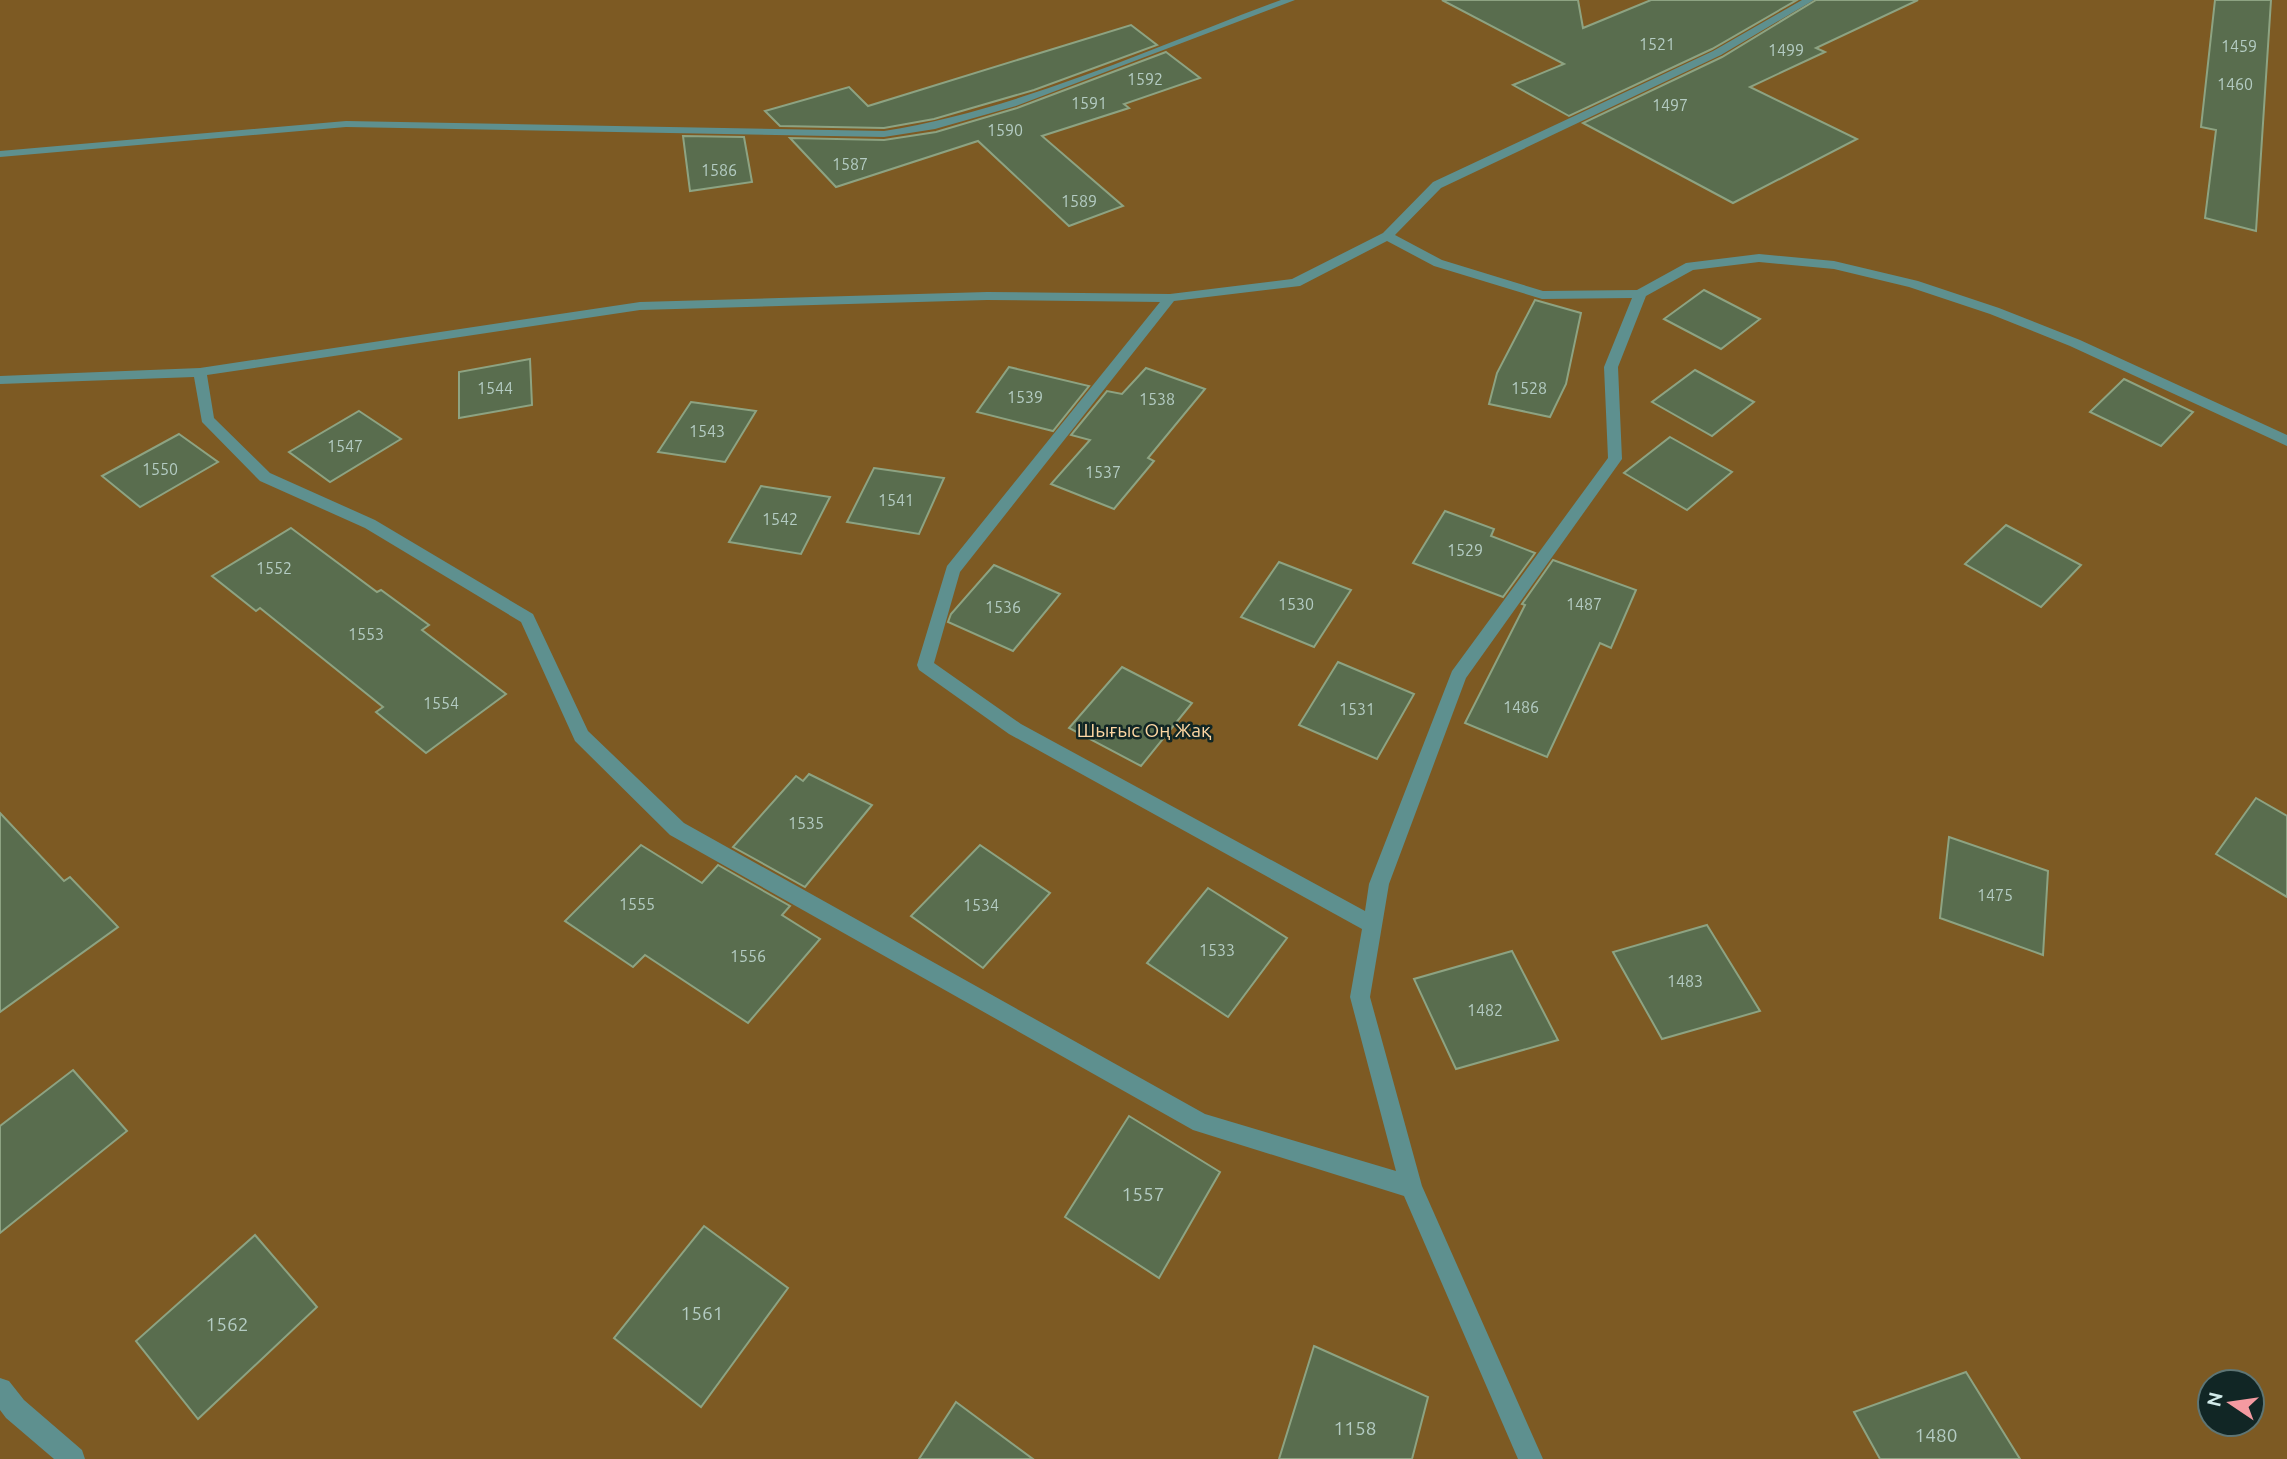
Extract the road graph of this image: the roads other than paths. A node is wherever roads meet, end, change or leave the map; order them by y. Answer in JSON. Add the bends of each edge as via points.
{"nodes":[{"id":1,"x":1290,"y":0,"type":"edge"},
{"id":2,"x":1809,"y":0,"type":"edge"},
{"id":3,"x":0,"y":154,"type":"edge"},
{"id":4,"x":1387,"y":236,"type":"junction"},
{"id":5,"x":1640,"y":293,"type":"junction"},
{"id":6,"x":1170,"y":298,"type":"junction"},
{"id":7,"x":200,"y":372,"type":"junction"},
{"id":8,"x":0,"y":380,"type":"edge"},
{"id":9,"x":2287,"y":441,"type":"edge"},
{"id":10,"x":1373,"y":925,"type":"junction"},
{"id":11,"x":1412,"y":1187,"type":"junction"},
{"id":12,"x":0,"y":1390,"type":"edge"},
{"id":13,"x":73,"y":1459,"type":"edge"},
{"id":14,"x":1531,"y":1459,"type":"edge"}],
"edges":[{"from":1,"to":3,"type":"street","via":[[1012,104],[935,127],[884,134],[346,124]]},
{"from":2,"to":4,"type":"street","via":[[1717,53],[1437,185]]},
{"from":4,"to":5,"type":"street","via":[[1438,263],[1542,295]]},
{"from":4,"to":6,"type":"street","via":[[1295,283]]},
{"from":5,"to":9,"type":"street","via":[[1689,267],[1762,257],[1875,272],[2009,316]]},
{"from":5,"to":10,"type":"street","via":[[1611,367],[1615,459],[1458,676],[1379,884]]},
{"from":6,"to":7,"type":"street","via":[[986,296],[640,306]]},
{"from":6,"to":10,"type":"street","via":[[953,570],[925,665],[1015,729]]},
{"from":7,"to":8,"type":"street"},
{"from":7,"to":11,"type":"street","via":[[207,419],[265,477],[370,524],[527,618],[581,736],[677,829],[1201,1123]]},
{"from":10,"to":11,"type":"street","via":[[1360,997]]},
{"from":11,"to":14,"type":"street"},
{"from":12,"to":13,"type":"street","via":[[15,1409]]}]}
